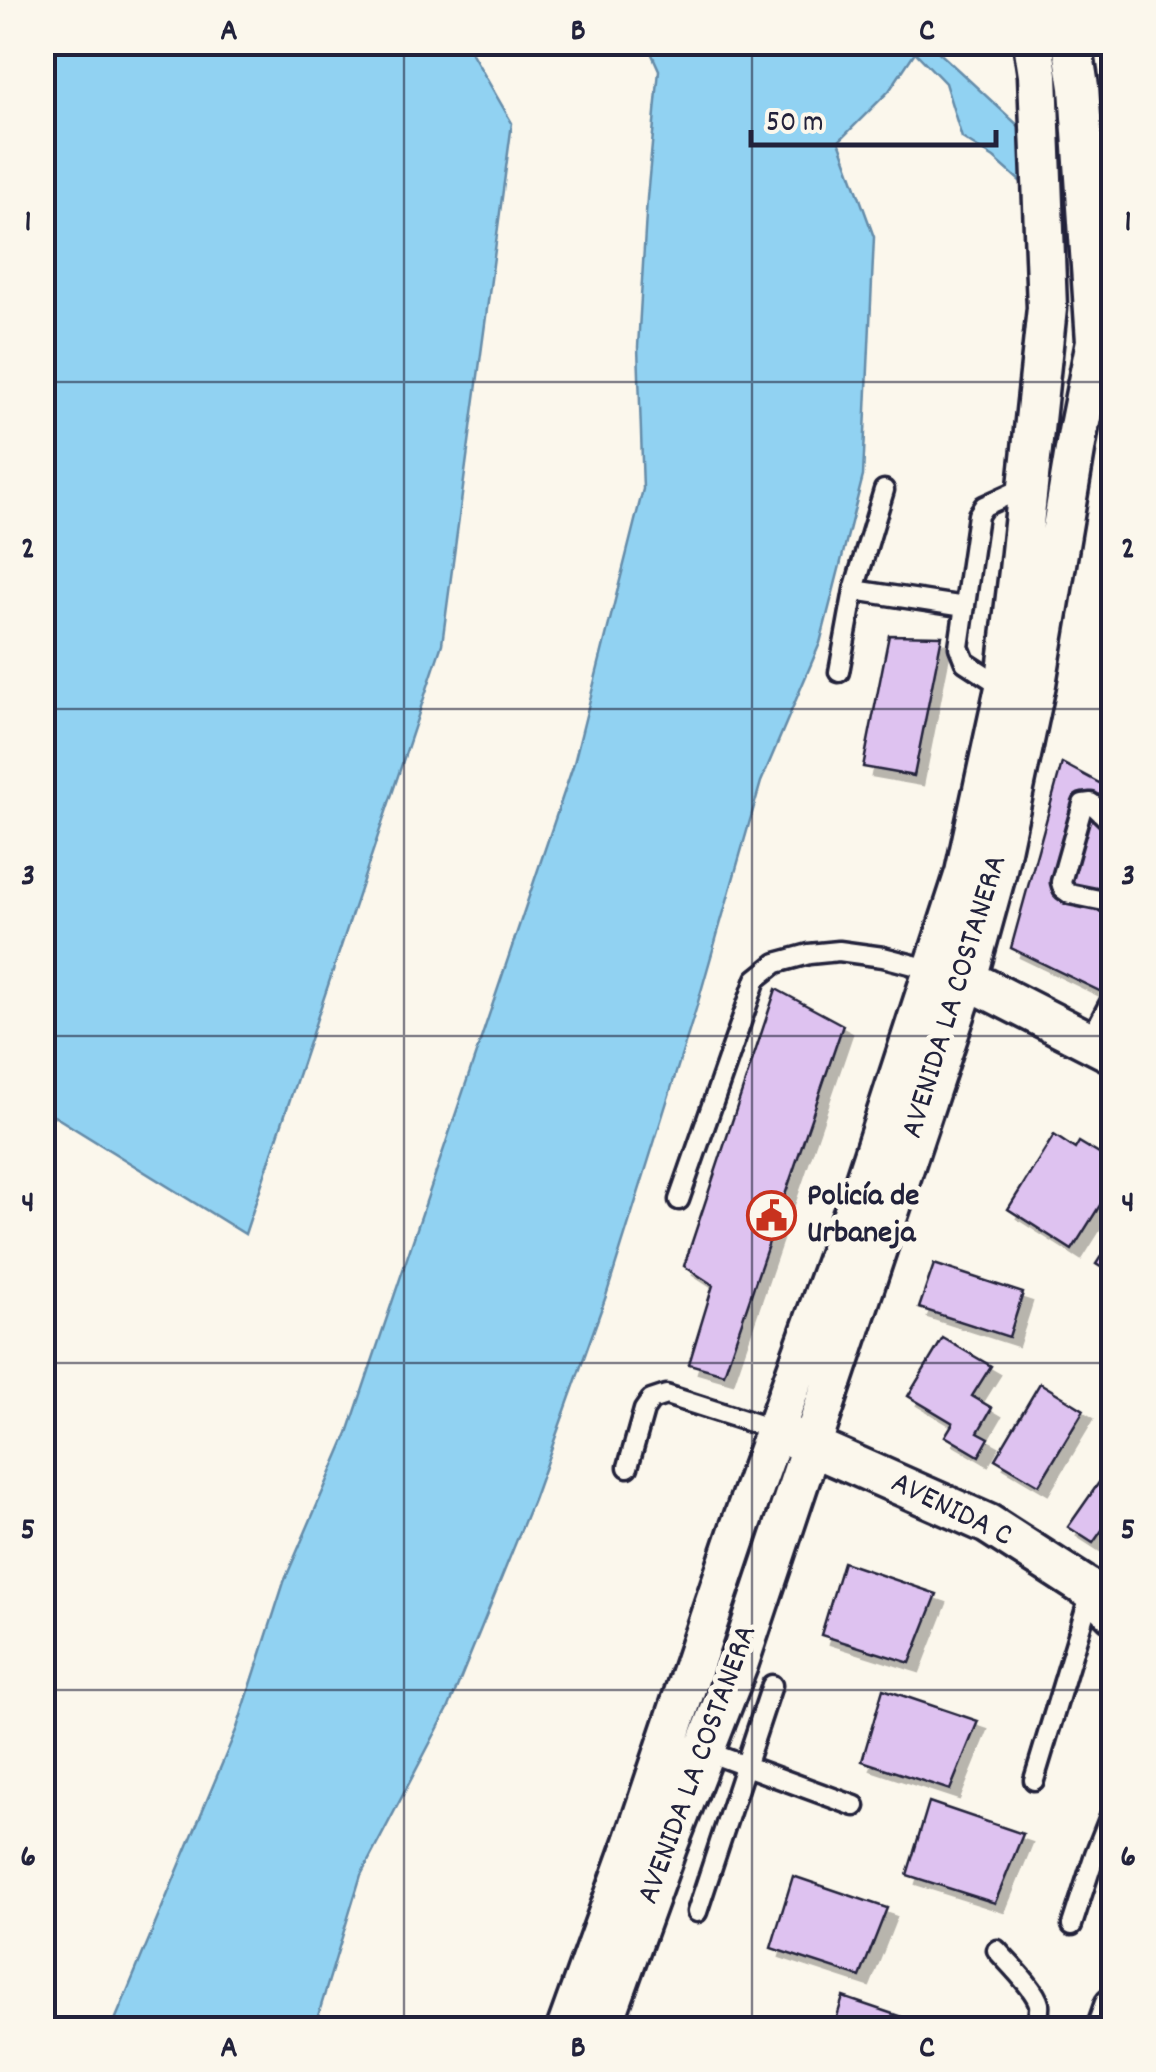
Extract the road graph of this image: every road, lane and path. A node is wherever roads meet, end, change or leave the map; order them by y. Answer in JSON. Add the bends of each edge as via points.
{"nodes":[{"id":1,"x":1033,"y":42,"type":"edge"},
{"id":2,"x":1072,"y":42,"type":"edge"},
{"id":3,"x":1026,"y":487,"type":"junction"},
{"id":4,"x":884,"y":490,"type":"dead end"},
{"id":5,"x":854,"y":590,"type":"junction"},
{"id":6,"x":965,"y":607,"type":"junction"},
{"id":7,"x":839,"y":672,"type":"dead end"},
{"id":8,"x":1004,"y":688,"type":"junction"},
{"id":9,"x":1114,"y":825,"type":"edge"},
{"id":10,"x":1114,"y":903,"type":"edge"},
{"id":11,"x":950,"y":974,"type":"junction"},
{"id":12,"x":1114,"y":995,"type":"edge"},
{"id":13,"x":1101,"y":1048,"type":"edge"},
{"id":14,"x":679,"y":1200,"type":"dead end"},
{"id":15,"x":776,"y":1430,"type":"junction"},
{"id":16,"x":812,"y":1445,"type":"junction"},
{"id":17,"x":628,"y":1467,"type":"dead end"},
{"id":18,"x":1102,"y":1602,"type":"edge"},
{"id":19,"x":772,"y":1685,"type":"dead end"},
{"id":20,"x":704,"y":1751,"type":"junction"},
{"id":21,"x":745,"y":1765,"type":"junction"},
{"id":22,"x":1034,"y":1780,"type":"dead end"},
{"id":23,"x":855,"y":1806,"type":"dead end"},
{"id":24,"x":1114,"y":1806,"type":"edge"},
{"id":25,"x":1095,"y":1854,"type":"junction"},
{"id":26,"x":1114,"y":1861,"type":"edge"},
{"id":27,"x":698,"y":1912,"type":"dead end"},
{"id":28,"x":1072,"y":1925,"type":"dead end"},
{"id":29,"x":997,"y":1950,"type":"dead end"},
{"id":30,"x":1114,"y":2007,"type":"edge"},
{"id":31,"x":566,"y":2030,"type":"edge"},
{"id":32,"x":602,"y":2030,"type":"edge"},
{"id":33,"x":1034,"y":2030,"type":"edge"},
{"id":34,"x":1106,"y":2030,"type":"edge"}],
"edges":[{"from":1,"to":3,"type":"street","name":"AVENIDA LA COSTANERA","via":[[1047,308]]},
{"from":2,"to":11,"type":"street","name":"AVENIDA LA COSTANERA","via":[[1096,341],[996,874]]},
{"from":3,"to":6,"type":"lane","via":[[980,510]]},
{"from":3,"to":8,"type":"street","name":"AVENIDA LA COSTANERA"},
{"from":4,"to":5,"type":"lane"},
{"from":5,"to":6,"type":"lane"},
{"from":5,"to":7,"type":"lane"},
{"from":6,"to":8,"type":"lane","via":[[959,647],[965,662]]},
{"from":8,"to":11,"type":"street","name":"AVENIDA LA COSTANERA"},
{"from":9,"to":10,"type":"lane","via":[[1083,804],[1061,882],[1070,894]]},
{"from":11,"to":13,"type":"street"},
{"from":11,"to":14,"type":"lane","via":[[839,951],[776,964],[756,979]]},
{"from":11,"to":15,"type":"street","name":"AVENIDA LA COSTANERA","via":[[865,1180]]},
{"from":11,"to":16,"type":"street","name":"AVENIDA LA COSTANERA"},
{"from":12,"to":13,"type":"lane"},
{"from":15,"to":16,"type":"street","name":"AVENIDA C"},
{"from":15,"to":17,"type":"lane","via":[[666,1395],[644,1410]]},
{"from":15,"to":31,"type":"street","name":"AVENIDA LA COSTANERA"},
{"from":16,"to":18,"type":"street","name":"AVENIDA C","via":[[988,1524]]},
{"from":16,"to":20,"type":"street","name":"AVENIDA LA COSTANERA"},
{"from":18,"to":22,"type":"lane"},
{"from":19,"to":21,"type":"lane"},
{"from":20,"to":21,"type":"lane"},
{"from":20,"to":32,"type":"street","name":"AVENIDA LA COSTANERA"},
{"from":21,"to":23,"type":"lane"},
{"from":21,"to":27,"type":"lane"},
{"from":24,"to":25,"type":"lane"},
{"from":25,"to":26,"type":"lane"},
{"from":25,"to":28,"type":"lane"},
{"from":29,"to":33,"type":"lane","via":[[1033,1992]]},
{"from":30,"to":34,"type":"street"}]}
